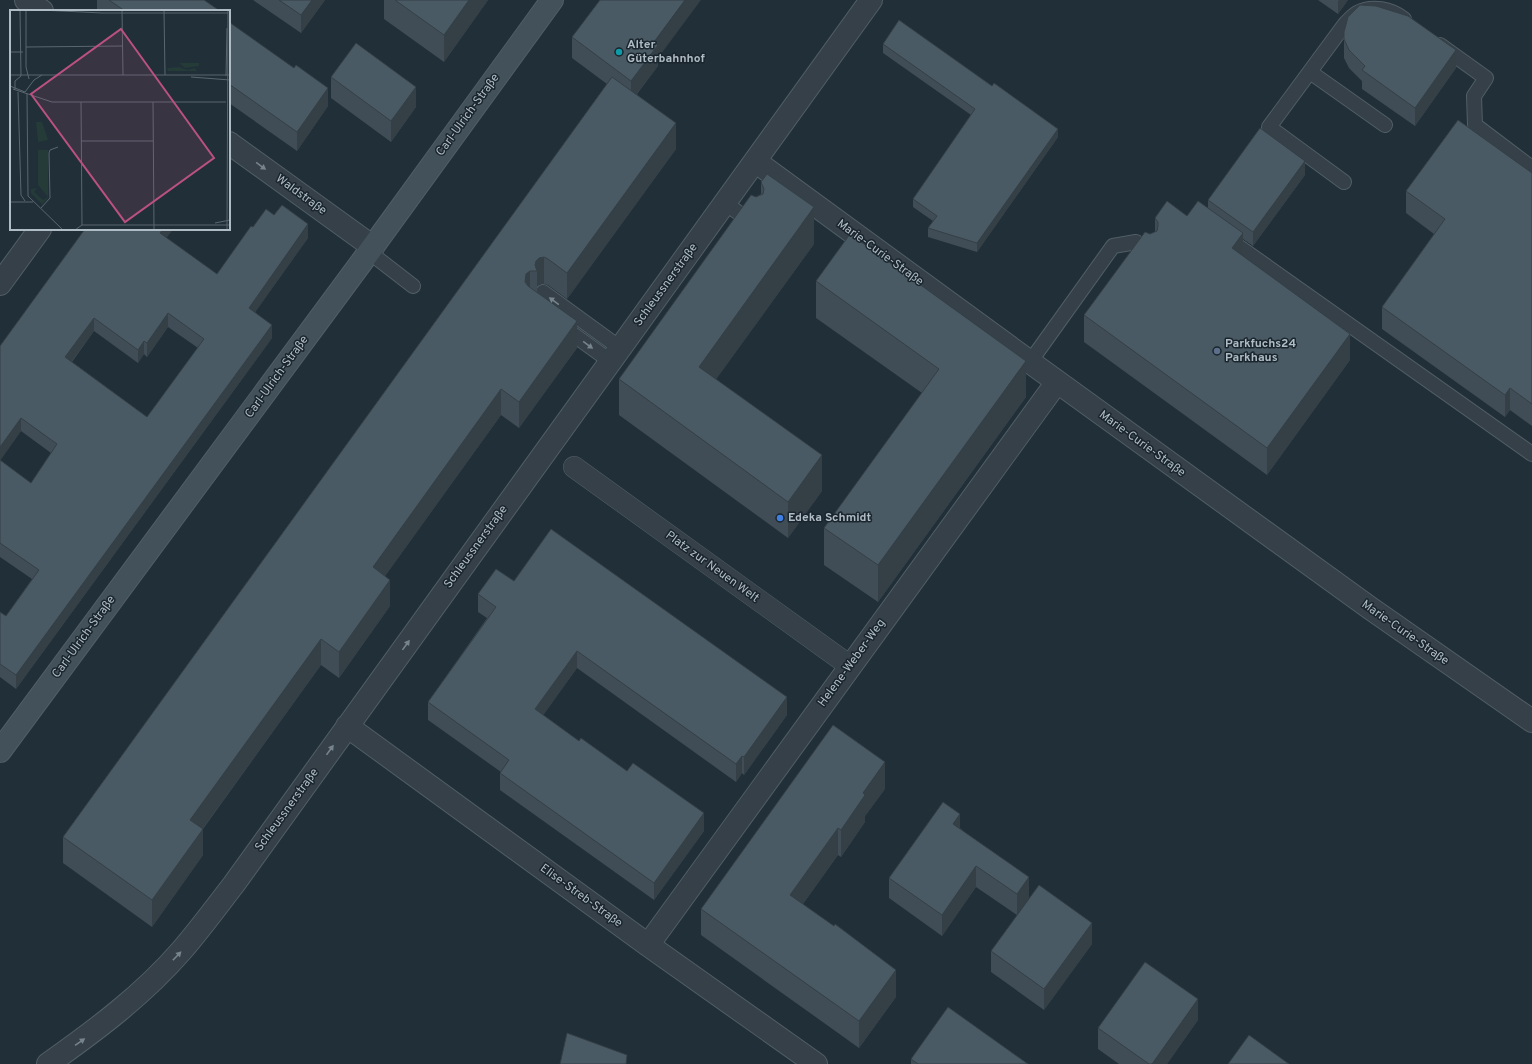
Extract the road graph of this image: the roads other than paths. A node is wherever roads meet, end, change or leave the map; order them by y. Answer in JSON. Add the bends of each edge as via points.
{"nodes":[{"id":1,"x":26,"y":0,"type":"edge"},
{"id":2,"x":552,"y":0,"type":"edge"},
{"id":3,"x":871,"y":0,"type":"edge"},
{"id":4,"x":41,"y":10,"type":"edge"},
{"id":5,"x":1413,"y":25,"type":"edge"},
{"id":6,"x":1431,"y":38,"type":"edge"},
{"id":7,"x":1310,"y":72,"type":"junction"},
{"id":8,"x":1385,"y":125,"type":"dead end"},
{"id":9,"x":230,"y":144,"type":"edge"},
{"id":10,"x":755,"y":161,"type":"junction"},
{"id":11,"x":1532,"y":168,"type":"edge"},
{"id":12,"x":1344,"y":182,"type":"dead end"},
{"id":13,"x":725,"y":203,"type":"junction"},
{"id":14,"x":756,"y":225,"type":"edge"},
{"id":15,"x":1214,"y":229,"type":"edge"},
{"id":16,"x":39,"y":230,"type":"edge"},
{"id":17,"x":371,"y":249,"type":"junction"},
{"id":18,"x":1150,"y":252,"type":"edge"},
{"id":19,"x":0,"y":284,"type":"edge"},
{"id":20,"x":413,"y":286,"type":"dead end"},
{"id":21,"x":543,"y":292,"type":"dead end"},
{"id":22,"x":551,"y":318,"type":"edge"},
{"id":23,"x":615,"y":355,"type":"junction"},
{"id":24,"x":1030,"y":362,"type":"junction"},
{"id":25,"x":1057,"y":382,"type":"junction"},
{"id":26,"x":1532,"y":454,"type":"edge"},
{"id":27,"x":574,"y":467,"type":"dead end"},
{"id":28,"x":850,"y":666,"type":"junction"},
{"id":29,"x":1532,"y":721,"type":"edge"},
{"id":30,"x":347,"y":726,"type":"junction"},
{"id":31,"x":0,"y":751,"type":"edge"},
{"id":32,"x":648,"y":945,"type":"junction"},
{"id":33,"x":48,"y":1064,"type":"edge"},
{"id":34,"x":816,"y":1064,"type":"edge"}],
"edges":[{"from":1,"to":4,"type":"street"},
{"from":2,"to":17,"type":"main road","name":"Carl-Ulrich-Straße"},
{"from":3,"to":10,"type":"street","name":"Schleussnerstraße"},
{"from":5,"to":7,"type":"lane","via":[[1387,9],[1371,8],[1356,14],[1345,24]]},
{"from":6,"to":11,"type":"lane","via":[[1486,78],[1474,96],[1475,124]]},
{"from":7,"to":8,"type":"lane"},
{"from":7,"to":12,"type":"lane","via":[[1269,127]]},
{"from":9,"to":17,"type":"street","name":"Waldstraße","one_way":true},
{"from":10,"to":13,"type":"street","name":"Schleussnerstraße"},
{"from":10,"to":24,"type":"street","name":"Marie-Curie-Straße"},
{"from":13,"to":14,"type":"lane"},
{"from":13,"to":23,"type":"street","name":"Schleussnerstraße"},
{"from":15,"to":26,"type":"lane"},
{"from":16,"to":19,"type":"street"},
{"from":17,"to":20,"type":"lane"},
{"from":17,"to":31,"type":"main road","name":"Carl-Ulrich-Straße"},
{"from":18,"to":24,"type":"lane","via":[[1136,242],[1113,246]]},
{"from":23,"to":21,"type":"lane","one_way":true},
{"from":22,"to":23,"type":"lane","one_way":true},
{"from":30,"to":23,"type":"street","name":"Schleussnerstraße","one_way":true},
{"from":24,"to":25,"type":"street","name":"Marie-Curie-Straße"},
{"from":25,"to":28,"type":"street","name":"Helene-Weber-Weg"},
{"from":25,"to":29,"type":"street","name":"Marie-Curie-Straße","via":[[1370,608]]},
{"from":27,"to":28,"type":"street","name":"Platz zur Neuen Welt"},
{"from":28,"to":32,"type":"street","name":"Helene-Weber-Weg"},
{"from":30,"to":32,"type":"street","name":"Elise-Streb-Straße"},
{"from":33,"to":30,"type":"street","name":"Schleussnerstraße","one_way":true,"via":[[93,1033],[136,997],[182,950],[234,884]]},
{"from":32,"to":34,"type":"street","name":"Elise-Streb-Straße"}]}
